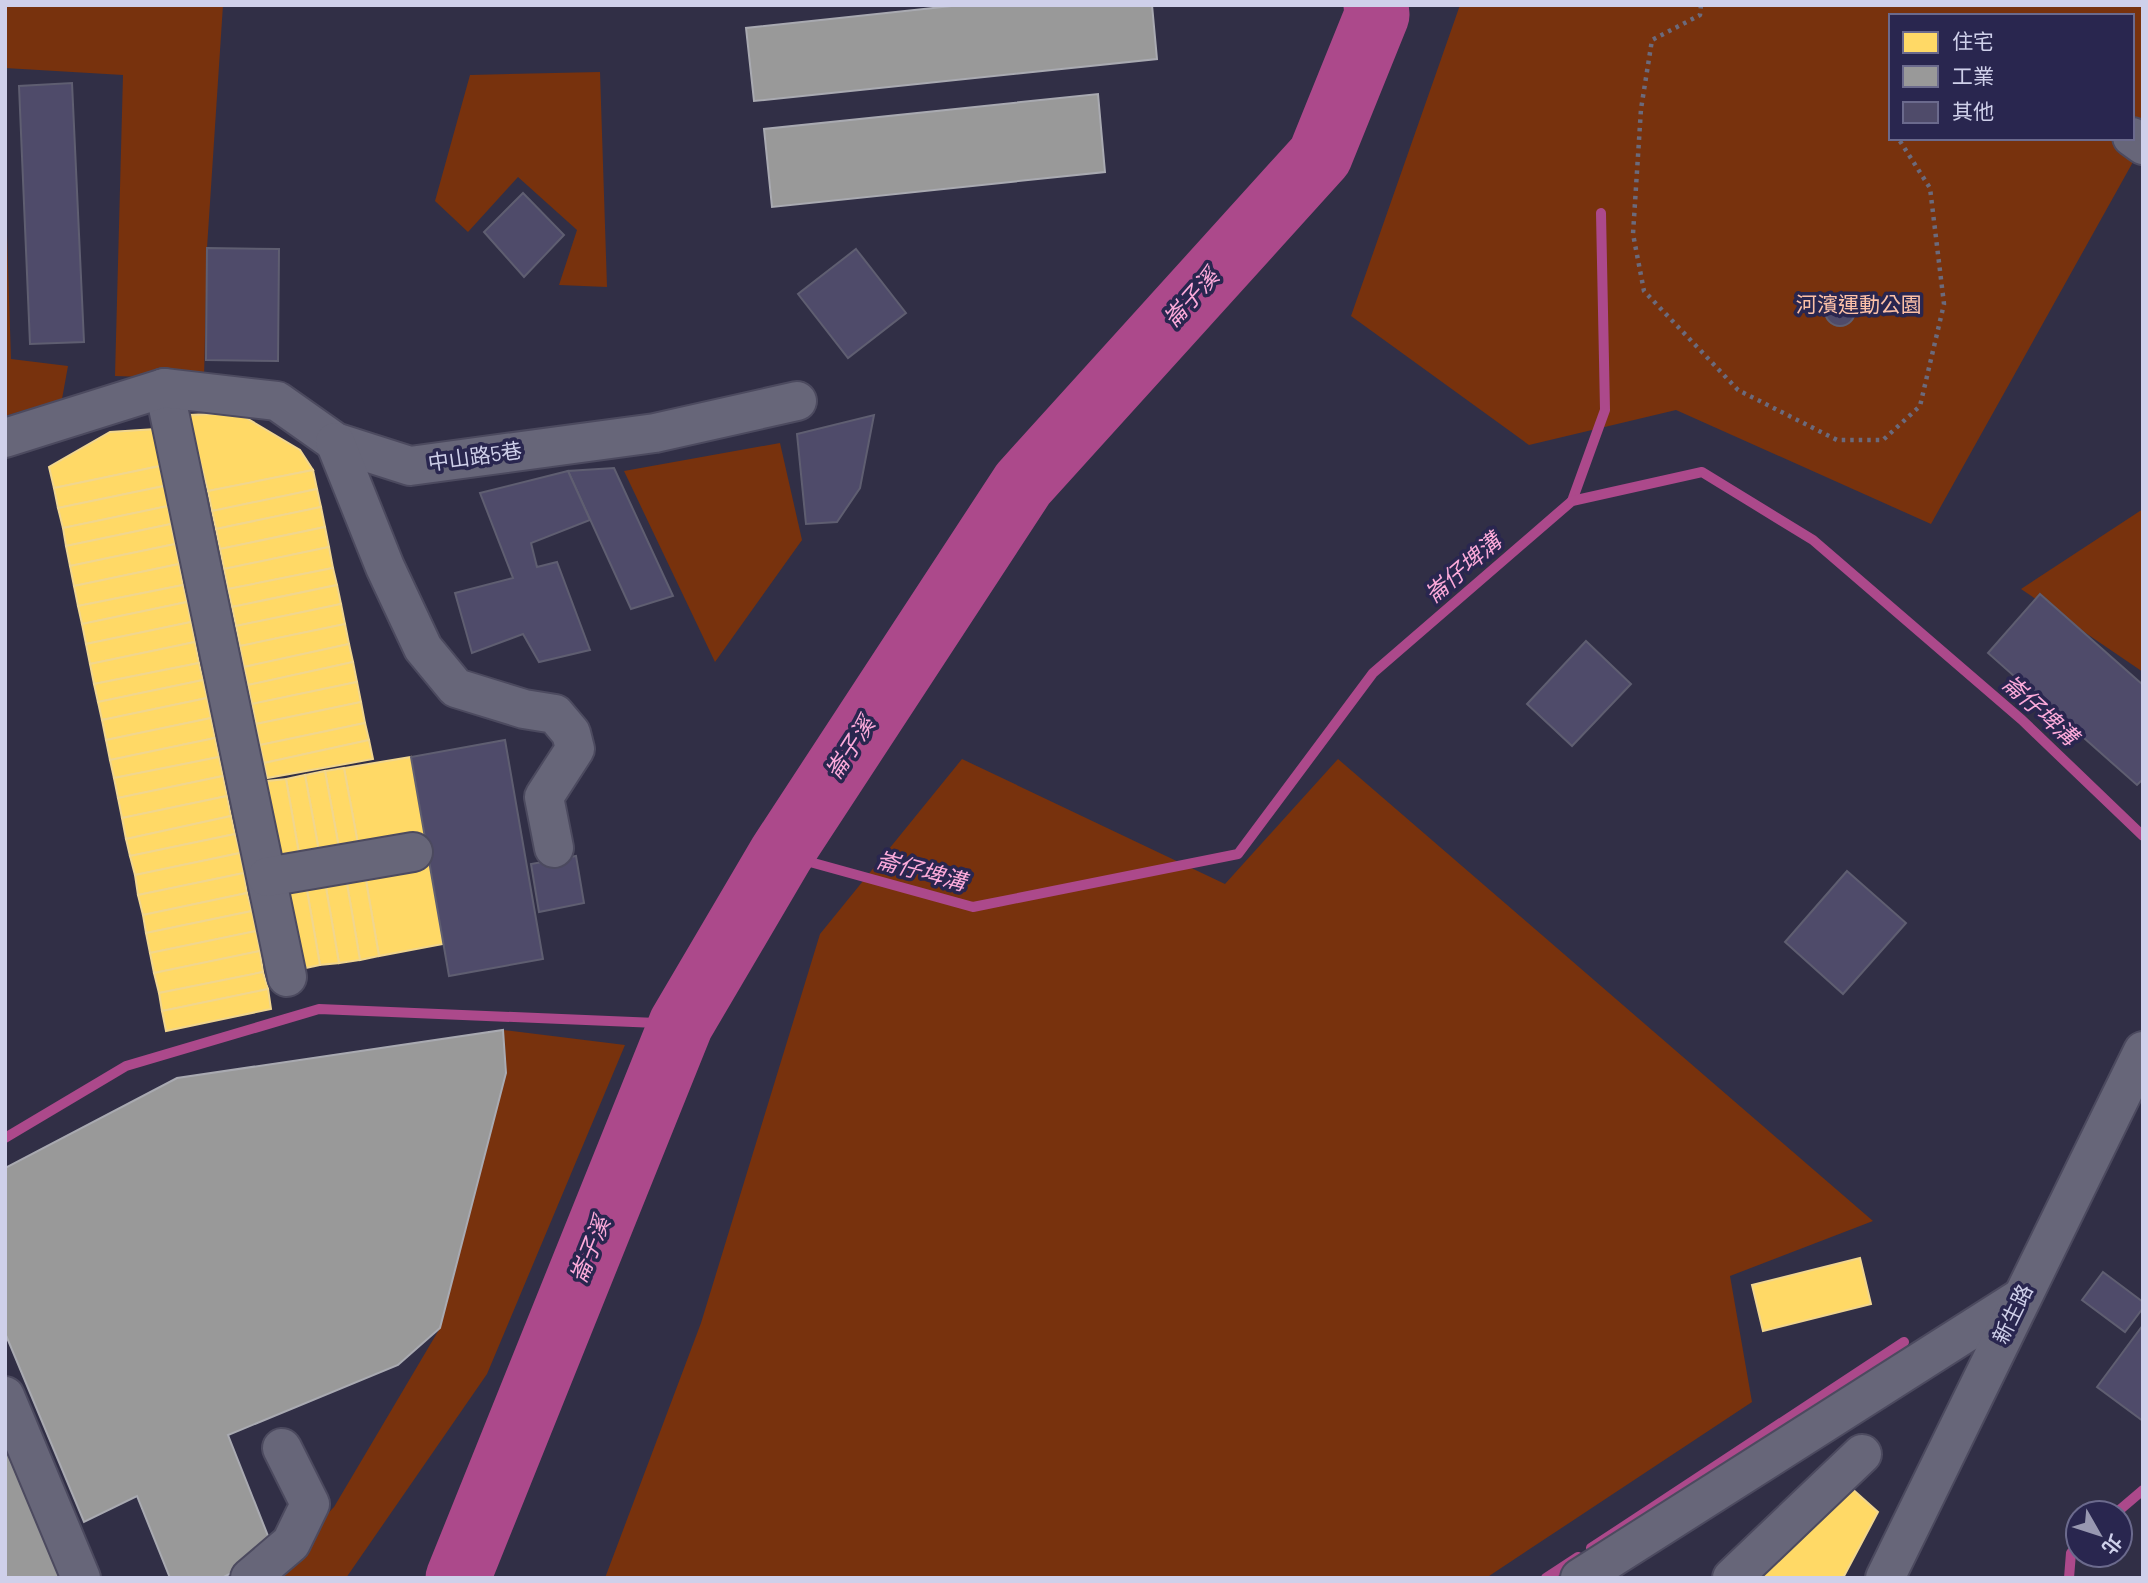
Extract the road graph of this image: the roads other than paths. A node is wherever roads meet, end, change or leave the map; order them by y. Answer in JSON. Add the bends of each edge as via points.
{"nodes":[{"id":1,"x":164,"y":388,"type":"junction"},
{"id":2,"x":797,"y":401,"type":"dead end"},
{"id":3,"x":5,"y":439,"type":"edge"},
{"id":4,"x":335,"y":442,"type":"junction"},
{"id":5,"x":554,"y":848,"type":"dead end"},
{"id":6,"x":412,"y":852,"type":"dead end"},
{"id":7,"x":267,"y":877,"type":"junction"},
{"id":8,"x":287,"y":977,"type":"dead end"},
{"id":9,"x":2143,"y":1051,"type":"edge"},
{"id":10,"x":2019,"y":1299,"type":"junction"},
{"id":11,"x":5,"y":1396,"type":"edge"},
{"id":12,"x":282,"y":1448,"type":"dead end"},
{"id":13,"x":1862,"y":1454,"type":"dead end"},
{"id":14,"x":81,"y":1578,"type":"edge"},
{"id":15,"x":250,"y":1578,"type":"edge"},
{"id":16,"x":1580,"y":1578,"type":"edge"},
{"id":17,"x":1732,"y":1578,"type":"edge"},
{"id":18,"x":1885,"y":1578,"type":"edge"}],
"edges":[{"from":1,"to":3,"type":"street","name":"中山路5巷"},
{"from":1,"to":4,"type":"street","name":"中山路5巷","via":[[277,401]]},
{"from":1,"to":7,"type":"street"},
{"from":2,"to":4,"type":"street","name":"中山路5巷","via":[[655,433],[410,466]]},
{"from":4,"to":5,"type":"street","via":[[423,648],[456,688],[555,714],[571,733],[575,749],[544,797]]},
{"from":6,"to":7,"type":"street"},
{"from":7,"to":8,"type":"street"},
{"from":9,"to":10,"type":"street","name":"新生路"},
{"from":10,"to":16,"type":"street"},
{"from":10,"to":18,"type":"street","name":"新生路"},
{"from":11,"to":14,"type":"street"},
{"from":12,"to":15,"type":"street","via":[[310,1504],[291,1543]]},
{"from":13,"to":17,"type":"street"}]}
